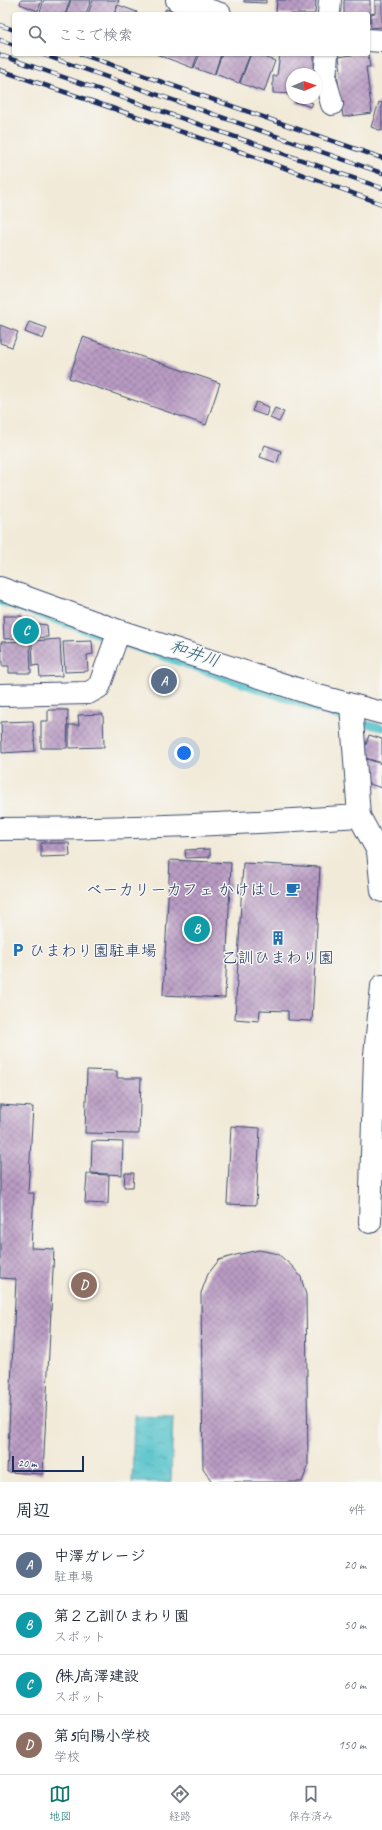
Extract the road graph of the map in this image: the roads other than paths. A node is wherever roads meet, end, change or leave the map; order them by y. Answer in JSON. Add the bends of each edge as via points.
{"nodes":[{"id":1,"x":177,"y":0,"type":"edge"},
{"id":2,"x":330,"y":0,"type":"edge"},
{"id":3,"x":214,"y":12,"type":"edge"},
{"id":4,"x":330,"y":12,"type":"edge"},
{"id":5,"x":370,"y":40,"type":"edge"},
{"id":6,"x":382,"y":41,"type":"edge"},
{"id":7,"x":327,"y":56,"type":"edge"},
{"id":8,"x":332,"y":104,"type":"dead end"},
{"id":9,"x":0,"y":588,"type":"edge"},
{"id":10,"x":119,"y":631,"type":"junction"},
{"id":11,"x":1,"y":695,"type":"edge"},
{"id":12,"x":351,"y":705,"type":"junction"},
{"id":13,"x":382,"y":713,"type":"edge"},
{"id":14,"x":359,"y":816,"type":"junction"},
{"id":15,"x":0,"y":829,"type":"edge"},
{"id":16,"x":382,"y":886,"type":"edge"},
{"id":17,"x":382,"y":891,"type":"edge"},
{"id":18,"x":382,"y":986,"type":"edge"},
{"id":19,"x":381,"y":1008,"type":"edge"},
{"id":20,"x":377,"y":1160,"type":"edge"},
{"id":21,"x":370,"y":1222,"type":"dead end"}],
"edges":[{"from":1,"to":3,"type":"street"},
{"from":2,"to":4,"type":"street"},
{"from":5,"to":6,"type":"street"},
{"from":7,"to":8,"type":"street","via":[[325,79]]},
{"from":9,"to":10,"type":"street"},
{"from":10,"to":11,"type":"street","via":[[99,686],[88,692]]},
{"from":10,"to":12,"type":"street"},
{"from":12,"to":13,"type":"street"},
{"from":12,"to":14,"type":"street"},
{"from":14,"to":15,"type":"street","via":[[268,822]]},
{"from":14,"to":16,"type":"street","via":[[378,851]]},
{"from":16,"to":17,"type":"street"},
{"from":18,"to":19,"type":"street"},
{"from":19,"to":20,"type":"street","via":[[375,1055]]},
{"from":20,"to":21,"type":"street"}]}
